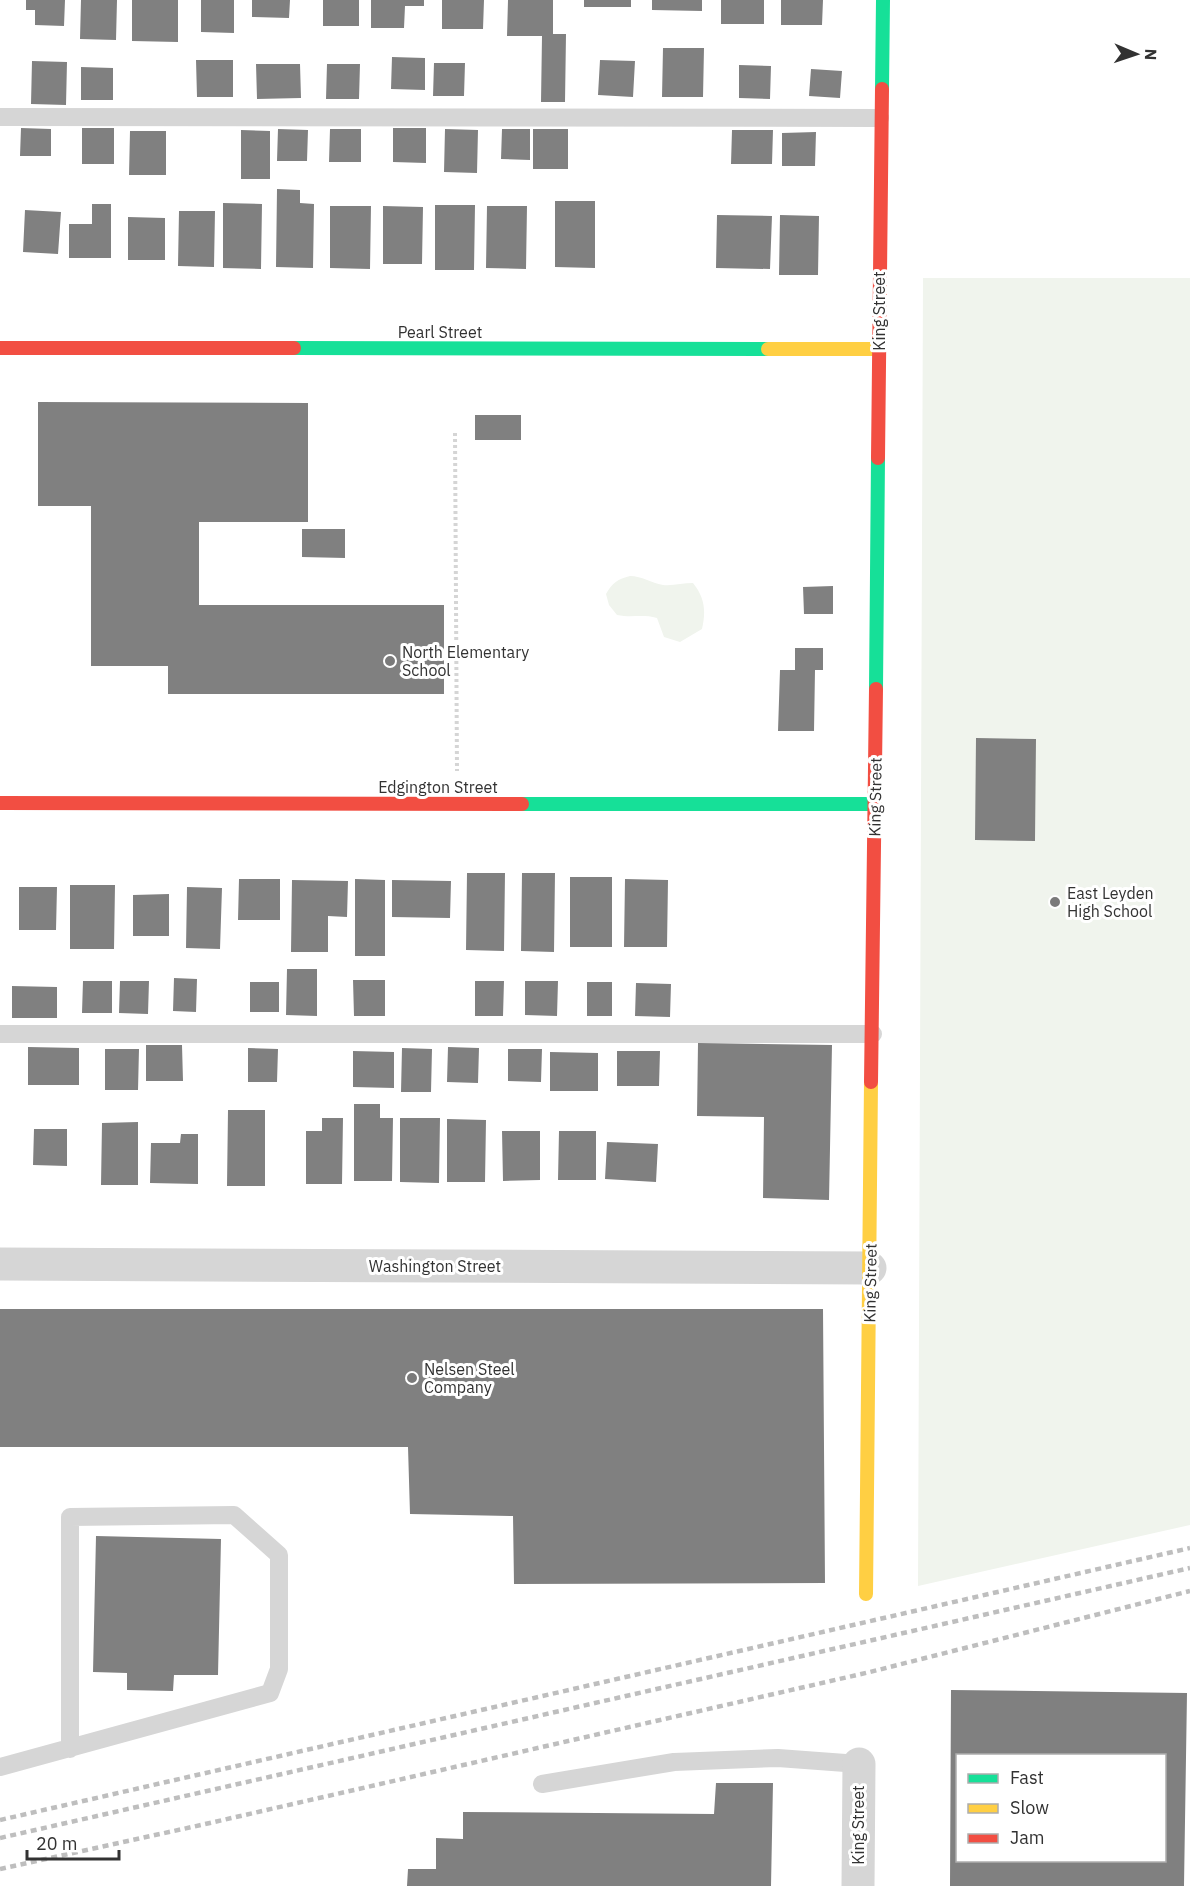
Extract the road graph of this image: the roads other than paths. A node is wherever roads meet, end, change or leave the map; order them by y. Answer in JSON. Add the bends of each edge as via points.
{"nodes":[{"id":1,"x":883,"y":0,"type":"edge"},
{"id":2,"x":0,"y":117,"type":"edge"},
{"id":3,"x":880,"y":118,"type":"junction"},
{"id":4,"x":0,"y":348,"type":"edge"},
{"id":5,"x":879,"y":349,"type":"junction"},
{"id":6,"x":0,"y":803,"type":"edge"},
{"id":7,"x":875,"y":804,"type":"junction"},
{"id":8,"x":0,"y":1034,"type":"edge"},
{"id":9,"x":873,"y":1034,"type":"junction"},
{"id":10,"x":0,"y":1264,"type":"edge"},
{"id":11,"x":870,"y":1268,"type":"junction"},
{"id":12,"x":866,"y":1594,"type":"dead end"},
{"id":13,"x":70,"y":1749,"type":"junction"},
{"id":14,"x":859,"y":1764,"type":"joint"},
{"id":15,"x":0,"y":1767,"type":"edge"},
{"id":16,"x":542,"y":1784,"type":"dead end"},
{"id":17,"x":858,"y":1886,"type":"edge"}],
"edges":[{"from":1,"to":3,"type":"street","name":"King Street"},
{"from":2,"to":3,"type":"lane"},
{"from":3,"to":5,"type":"street","name":"King Street"},
{"from":4,"to":5,"type":"street","name":"Pearl Street"},
{"from":5,"to":7,"type":"street","name":"King Street"},
{"from":6,"to":7,"type":"street","name":"Edgington Street"},
{"from":7,"to":9,"type":"street","name":"King Street"},
{"from":8,"to":9,"type":"lane"},
{"from":9,"to":11,"type":"street","name":"King Street"},
{"from":10,"to":11,"type":"street","name":"Washington Street"},
{"from":11,"to":12,"type":"street","name":"King Street"},
{"from":13,"to":13,"type":"lane","via":[[70,1517],[234,1515],[279,1555],[279,1669],[270,1693]]},
{"from":13,"to":15,"type":"lane"},
{"from":14,"to":16,"type":"lane","via":[[778,1758],[674,1762]]},
{"from":14,"to":17,"type":"street","name":"King Street"}]}
